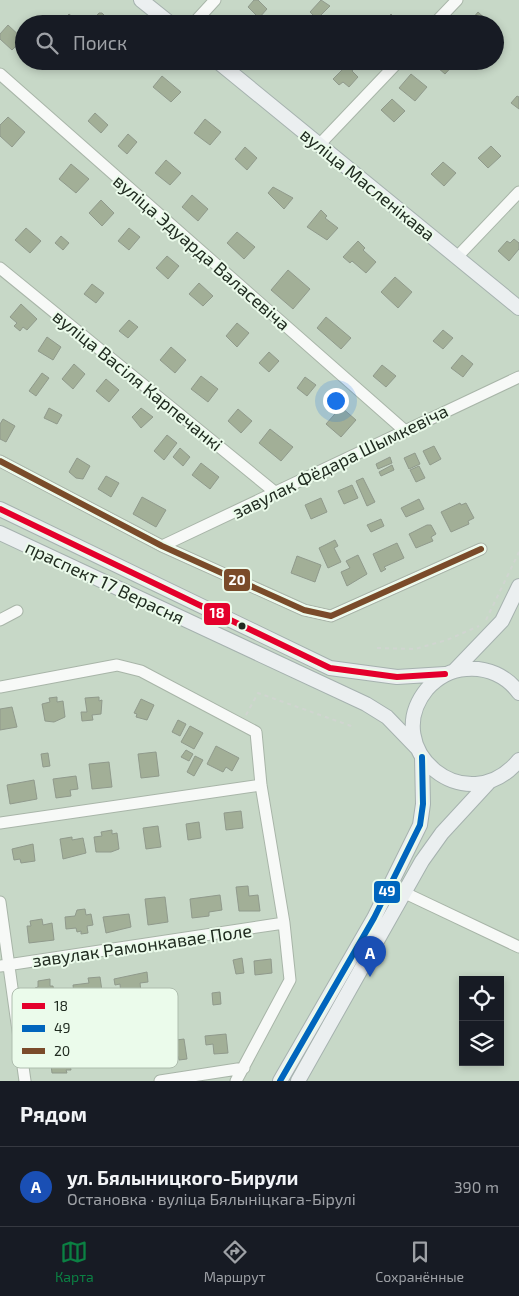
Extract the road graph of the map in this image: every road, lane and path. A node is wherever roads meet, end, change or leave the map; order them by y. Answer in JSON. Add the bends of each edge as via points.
{"nodes":[{"id":1,"x":141,"y":0,"type":"edge"},
{"id":2,"x":215,"y":0,"type":"edge"},
{"id":3,"x":457,"y":0,"type":"edge"},
{"id":4,"x":160,"y":15,"type":"edge"},
{"id":5,"x":201,"y":15,"type":"edge"},
{"id":6,"x":443,"y":15,"type":"edge"},
{"id":7,"x":228,"y":70,"type":"edge"},
{"id":8,"x":390,"y":70,"type":"edge"},
{"id":9,"x":0,"y":74,"type":"edge"},
{"id":10,"x":319,"y":145,"type":"junction"},
{"id":11,"x":519,"y":192,"type":"edge"},
{"id":12,"x":457,"y":257,"type":"junction"},
{"id":13,"x":0,"y":268,"type":"edge"},
{"id":14,"x":519,"y":308,"type":"edge"},
{"id":15,"x":519,"y":376,"type":"edge"},
{"id":16,"x":404,"y":430,"type":"junction"},
{"id":17,"x":0,"y":461,"type":"edge"},
{"id":18,"x":276,"y":493,"type":"junction"},
{"id":19,"x":0,"y":509,"type":"edge"},
{"id":20,"x":0,"y":533,"type":"edge"},
{"id":21,"x":162,"y":546,"type":"junction"},
{"id":22,"x":481,"y":549,"type":"dead end"},
{"id":23,"x":519,"y":552,"type":"edge"},
{"id":24,"x":519,"y":586,"type":"edge"},
{"id":25,"x":17,"y":611,"type":"dead end"},
{"id":26,"x":0,"y":620,"type":"edge"},
{"id":27,"x":376,"y":648,"type":"dead end"},
{"id":28,"x":450,"y":673,"type":"junction"},
{"id":29,"x":0,"y":687,"type":"edge"},
{"id":30,"x":519,"y":693,"type":"edge"},
{"id":31,"x":242,"y":724,"type":"junction"},
{"id":32,"x":354,"y":727,"type":"dead end"},
{"id":33,"x":420,"y":752,"type":"junction"},
{"id":34,"x":519,"y":760,"type":"edge"},
{"id":35,"x":519,"y":776,"type":"edge"},
{"id":36,"x":493,"y":780,"type":"junction"},
{"id":37,"x":261,"y":786,"type":"junction"},
{"id":38,"x":0,"y":823,"type":"edge"},
{"id":39,"x":405,"y":893,"type":"junction"},
{"id":40,"x":0,"y":902,"type":"edge"},
{"id":41,"x":284,"y":923,"type":"junction"},
{"id":42,"x":519,"y":947,"type":"edge"},
{"id":43,"x":4,"y":965,"type":"edge"},
{"id":44,"x":12,"y":1009,"type":"edge"},
{"id":45,"x":23,"y":1068,"type":"edge"},
{"id":46,"x":244,"y":1068,"type":"junction"},
{"id":47,"x":25,"y":1081,"type":"edge"},
{"id":48,"x":160,"y":1081,"type":"edge"},
{"id":49,"x":236,"y":1081,"type":"edge"},
{"id":50,"x":280,"y":1081,"type":"edge"},
{"id":51,"x":298,"y":1081,"type":"edge"}],
"edges":[{"from":1,"to":4,"type":"main road"},
{"from":2,"to":5,"type":"street"},
{"from":3,"to":6,"type":"street"},
{"from":7,"to":10,"type":"main road","name":"вуліца Масленікава"},
{"from":8,"to":10,"type":"street"},
{"from":9,"to":16,"type":"street","name":"вуліца Эдуарда Валасевіча"},
{"from":10,"to":12,"type":"main road","name":"вуліца Масленікава"},
{"from":11,"to":12,"type":"street"},
{"from":12,"to":14,"type":"main road","name":"вуліца Масленікава"},
{"from":13,"to":18,"type":"street","name":"вуліца Васіля Карпечанкі"},
{"from":15,"to":16,"type":"street","name":"завулак Фёдара Шымкевіча"},
{"from":16,"to":18,"type":"street","name":"завулак Фёдара Шымкевіча"},
{"from":17,"to":21,"type":"street"},
{"from":18,"to":21,"type":"street","name":"завулак Фёдара Шымкевіча"},
{"from":19,"to":28,"type":"main road","name":"праспект 17 Верасня","via":[[330,668],[397,677]]},
{"from":20,"to":33,"type":"main road","name":"праспект 17 Верасня","via":[[366,704],[387,716]]},
{"from":21,"to":22,"type":"street","via":[[304,610],[331,616]]},
{"from":23,"to":27,"type":"path","via":[[484,624],[415,649]]},
{"from":24,"to":28,"type":"main road","via":[[502,621]]},
{"from":25,"to":26,"type":"street"},
{"from":28,"to":30,"type":"main road","name":"праспект 17 Верасня","via":[[473,668],[492,672],[509,682]]},
{"from":28,"to":33,"type":"main road","via":[[430,686],[416,710],[413,729]]},
{"from":29,"to":31,"type":"street","via":[[117,665],[141,671]]},
{"from":31,"to":32,"type":"path","via":[[258,693]]},
{"from":31,"to":37,"type":"street","via":[[256,732]]},
{"from":33,"to":36,"type":"main road","name":"праспект 17 Верасня","via":[[434,771],[451,781],[470,784]]},
{"from":33,"to":50,"type":"main road","via":[[423,804],[420,825],[374,918]]},
{"from":34,"to":36,"type":"main road"},
{"from":35,"to":36,"type":"main road"},
{"from":36,"to":39,"type":"main road","via":[[442,834],[422,861]]},
{"from":37,"to":38,"type":"street"},
{"from":37,"to":41,"type":"street"},
{"from":39,"to":42,"type":"street"},
{"from":39,"to":51,"type":"main road"},
{"from":40,"to":43,"type":"street"},
{"from":41,"to":43,"type":"street","name":"завулак Рамонкавае Поле"},
{"from":41,"to":46,"type":"street","via":[[290,980]]},
{"from":43,"to":44,"type":"street"},
{"from":45,"to":47,"type":"street"},
{"from":46,"to":48,"type":"street"},
{"from":46,"to":49,"type":"street"}]}
